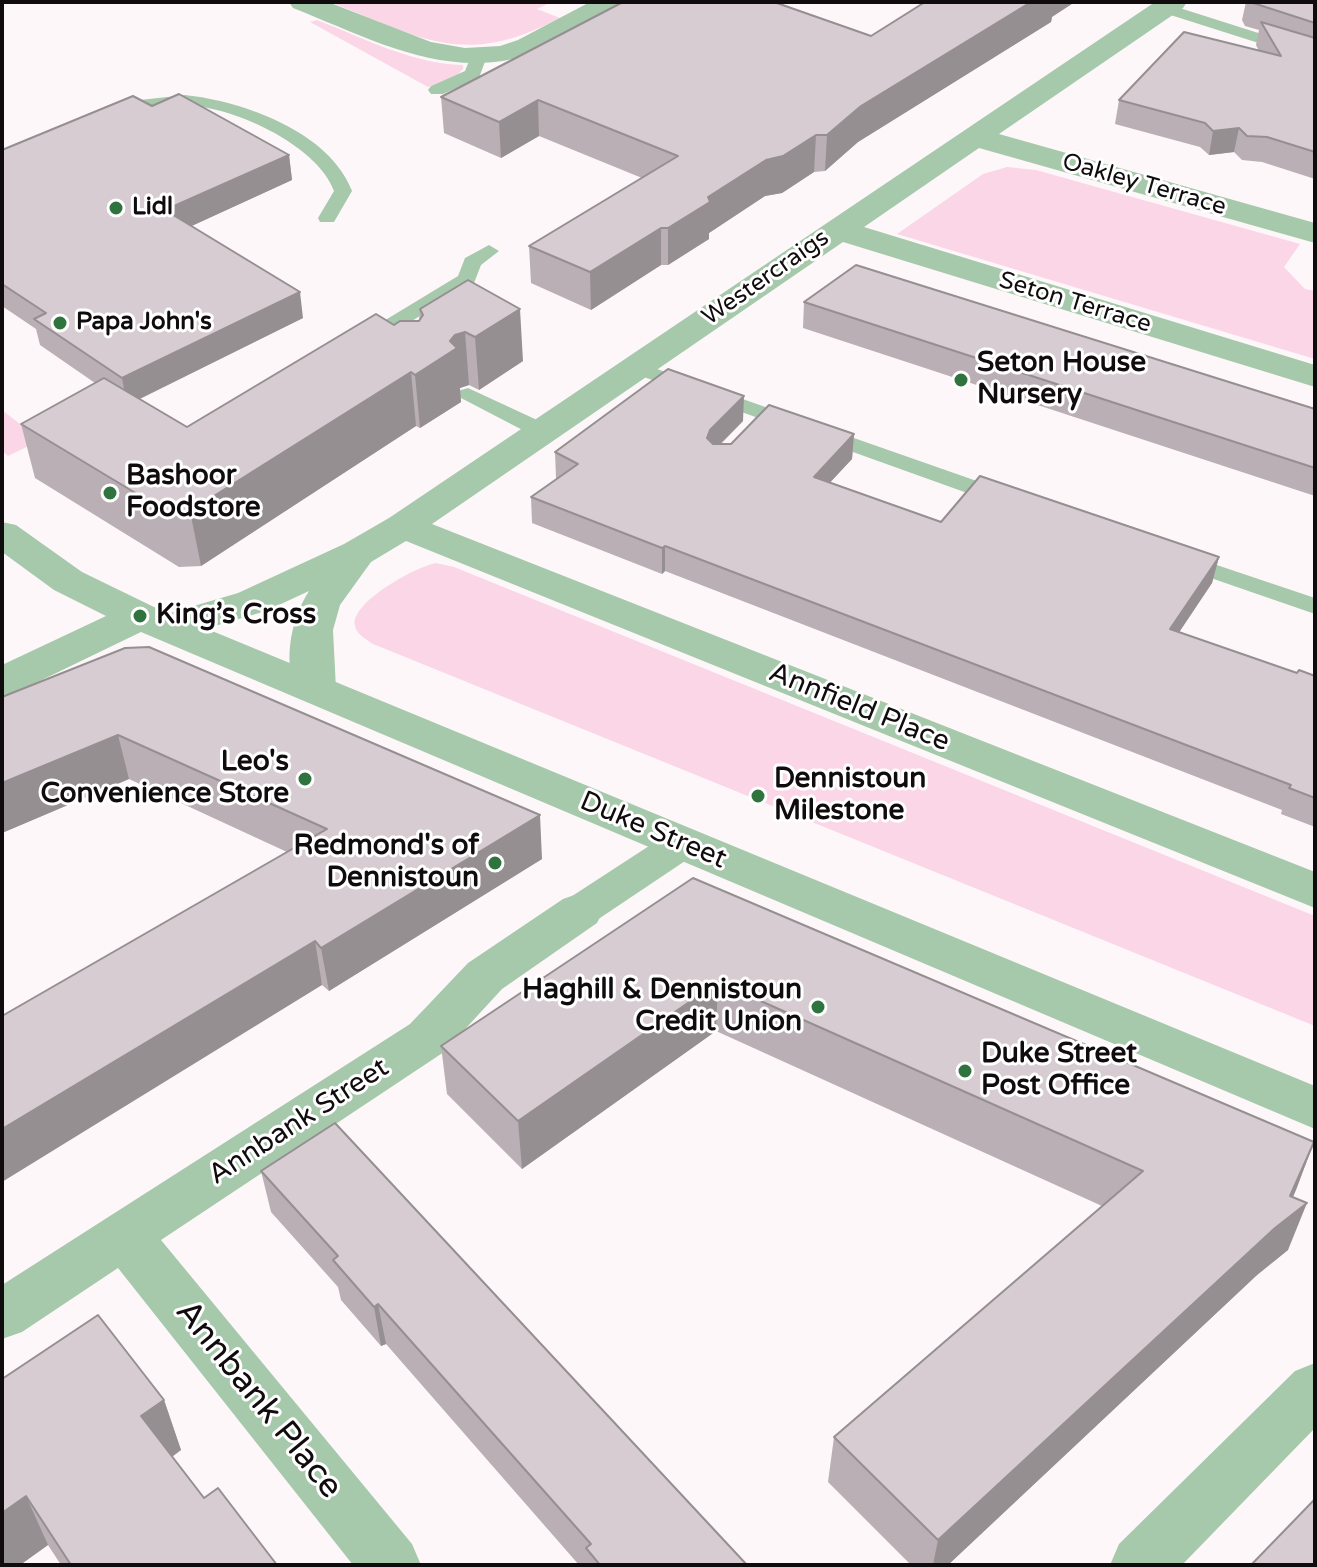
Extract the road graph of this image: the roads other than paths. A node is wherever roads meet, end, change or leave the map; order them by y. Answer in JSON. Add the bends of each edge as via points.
{"nodes":[{"id":1,"x":303,"y":2,"type":"edge"},
{"id":2,"x":611,"y":2,"type":"edge"},
{"id":3,"x":1168,"y":5,"type":"edge"},
{"id":4,"x":479,"y":56,"type":"junction"},
{"id":5,"x":1315,"y":56,"type":"edge"},
{"id":6,"x":437,"y":90,"type":"dead end"},
{"id":7,"x":93,"y":121,"type":"edge"},
{"id":8,"x":974,"y":137,"type":"junction"},
{"id":9,"x":327,"y":218,"type":"dead end"},
{"id":10,"x":836,"y":229,"type":"junction"},
{"id":11,"x":1315,"y":233,"type":"edge"},
{"id":12,"x":489,"y":251,"type":"dead end"},
{"id":13,"x":391,"y":353,"type":"edge"},
{"id":14,"x":637,"y":368,"type":"junction"},
{"id":15,"x":1315,"y":376,"type":"edge"},
{"id":16,"x":468,"y":394,"type":"edge"},
{"id":17,"x":766,"y":415,"type":"junction"},
{"id":18,"x":542,"y":431,"type":"junction"},
{"id":19,"x":747,"y":434,"type":"edge"},
{"id":20,"x":1018,"y":503,"type":"edge"},
{"id":21,"x":403,"y":526,"type":"junction"},
{"id":22,"x":2,"y":534,"type":"edge"},
{"id":23,"x":358,"y":553,"type":"junction"},
{"id":24,"x":1167,"y":555,"type":"edge"},
{"id":25,"x":1315,"y":606,"type":"edge"},
{"id":26,"x":153,"y":621,"type":"junction"},
{"id":27,"x":2,"y":682,"type":"edge"},
{"id":28,"x":315,"y":689,"type":"junction"},
{"id":29,"x":683,"y":843,"type":"junction"},
{"id":30,"x":1315,"y":891,"type":"edge"},
{"id":31,"x":580,"y":911,"type":"joint"},
{"id":32,"x":1315,"y":1108,"type":"edge"},
{"id":33,"x":125,"y":1236,"type":"junction"},
{"id":34,"x":2,"y":1315,"type":"edge"},
{"id":35,"x":1315,"y":1389,"type":"edge"},
{"id":36,"x":391,"y":1565,"type":"edge"},
{"id":37,"x":1140,"y":1565,"type":"edge"}],
"edges":[{"from":1,"to":4,"type":"street","via":[[424,49]]},
{"from":2,"to":4,"type":"street","via":[[528,46]]},
{"from":3,"to":5,"type":"lane"},
{"from":3,"to":8,"type":"street","name":"Westercraigs"},
{"from":4,"to":6,"type":"lane","via":[[473,74]]},
{"from":7,"to":9,"type":"lane","via":[[157,102],[198,100],[237,109],[304,144],[337,172],[343,191]]},
{"from":8,"to":10,"type":"street","name":"Westercraigs"},
{"from":8,"to":11,"type":"street","name":"Oakley Terrace"},
{"from":10,"to":14,"type":"street","name":"Westercraigs"},
{"from":10,"to":15,"type":"street","name":"Seton Terrace"},
{"from":12,"to":13,"type":"lane","via":[[472,262],[467,279],[366,340]]},
{"from":14,"to":17,"type":"lane"},
{"from":14,"to":18,"type":"street","name":"Westercraigs"},
{"from":16,"to":18,"type":"lane"},
{"from":17,"to":19,"type":"lane"},
{"from":17,"to":20,"type":"lane"},
{"from":18,"to":21,"type":"street","name":"Westercraigs"},
{"from":21,"to":23,"type":"street","name":"Westercraigs"},
{"from":21,"to":30,"type":"street","name":"Annfield Place"},
{"from":22,"to":26,"type":"street","name":"Duke Street","via":[[68,581]]},
{"from":23,"to":26,"type":"street","name":"Westercraigs","via":[[252,602]]},
{"from":23,"to":28,"type":"street","name":"Westercraigs","via":[[312,621]]},
{"from":24,"to":25,"type":"lane"},
{"from":26,"to":27,"type":"street","name":"Westercraigs"},
{"from":26,"to":28,"type":"street","name":"Duke Street"},
{"from":28,"to":29,"type":"street","name":"Duke Street"},
{"from":29,"to":31,"type":"street"},
{"from":29,"to":32,"type":"street","name":"Duke Street"},
{"from":31,"to":33,"type":"street","name":"Annbank Street","via":[[485,976],[427,1038]]},
{"from":33,"to":34,"type":"street","name":"Annbank Street"},
{"from":33,"to":36,"type":"street","name":"Annbank Place"},
{"from":35,"to":37,"type":"street"}]}
